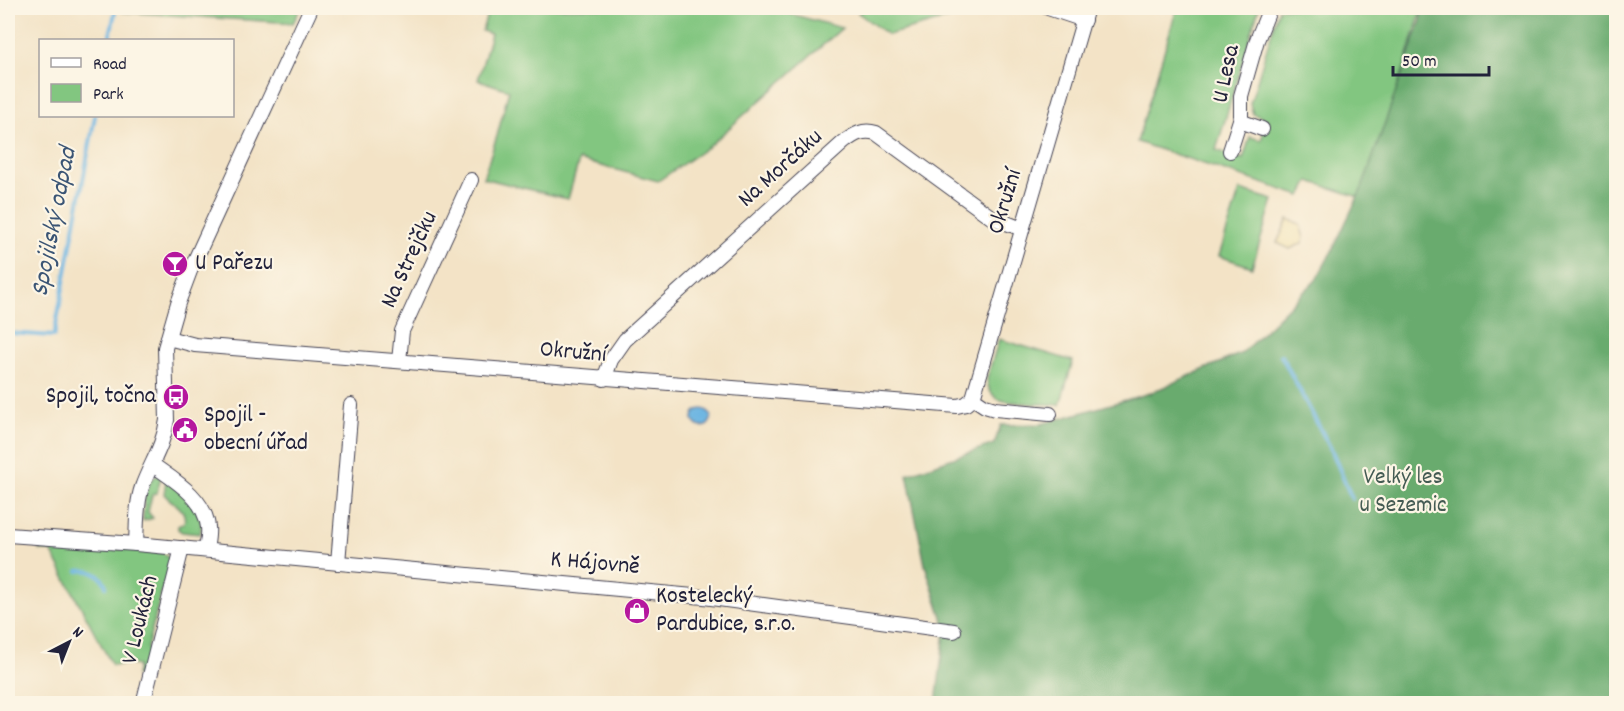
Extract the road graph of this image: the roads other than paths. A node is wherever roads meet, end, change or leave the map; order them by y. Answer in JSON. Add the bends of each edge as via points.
{"nodes":[{"id":1,"x":311,"y":8,"type":"edge"},
{"id":2,"x":1048,"y":8,"type":"edge"},
{"id":3,"x":1270,"y":8,"type":"edge"},
{"id":4,"x":1085,"y":14,"type":"edge"},
{"id":5,"x":1240,"y":121,"type":"junction"},
{"id":6,"x":1262,"y":129,"type":"dead end"},
{"id":7,"x":1230,"y":151,"type":"dead end"},
{"id":8,"x":471,"y":180,"type":"dead end"},
{"id":9,"x":1022,"y":229,"type":"junction"},
{"id":10,"x":168,"y":338,"type":"junction"},
{"id":11,"x":399,"y":361,"type":"junction"},
{"id":12,"x":604,"y":379,"type":"junction"},
{"id":13,"x":973,"y":398,"type":"junction"},
{"id":14,"x":351,"y":405,"type":"dead end"},
{"id":15,"x":1050,"y":414,"type":"dead end"},
{"id":16,"x":153,"y":465,"type":"junction"},
{"id":17,"x":8,"y":536,"type":"edge"},
{"id":18,"x":136,"y":544,"type":"junction"},
{"id":19,"x":182,"y":548,"type":"junction"},
{"id":20,"x":206,"y":550,"type":"junction"},
{"id":21,"x":338,"y":563,"type":"junction"},
{"id":22,"x":954,"y":631,"type":"dead end"},
{"id":23,"x":143,"y":704,"type":"edge"}],
"edges":[{"from":1,"to":10,"type":"street","via":[[190,271]]},
{"from":2,"to":4,"type":"street","name":"Okružní"},
{"from":3,"to":5,"type":"street","name":"U Lesa","via":[[1241,96]]},
{"from":4,"to":9,"type":"street","name":"Okružní"},
{"from":5,"to":6,"type":"street"},
{"from":5,"to":7,"type":"street","name":"U Lesa"},
{"from":8,"to":11,"type":"street","name":"Na Strejčku","via":[[402,331]]},
{"from":9,"to":12,"type":"street","name":"Na Morčáku","via":[[991,217],[876,134],[856,133],[625,340]]},
{"from":9,"to":13,"type":"street","name":"Okružní"},
{"from":10,"to":11,"type":"street","name":"Okružní","via":[[195,345]]},
{"from":10,"to":16,"type":"street","via":[[164,362],[167,420],[164,440]]},
{"from":11,"to":12,"type":"street","name":"Okružní"},
{"from":12,"to":13,"type":"street","name":"Okružní","via":[[957,406]]},
{"from":13,"to":15,"type":"street","via":[[996,409]]},
{"from":14,"to":21,"type":"street"},
{"from":16,"to":18,"type":"street","via":[[140,494]]},
{"from":16,"to":20,"type":"street","via":[[192,496],[203,511],[208,526]]},
{"from":17,"to":18,"type":"street","name":"K Hájovně"},
{"from":18,"to":19,"type":"street","name":"K Hájovně"},
{"from":19,"to":20,"type":"street","name":"K Hájovně"},
{"from":19,"to":23,"type":"street","name":"V Loukách"},
{"from":20,"to":21,"type":"street","name":"K Hájovně"},
{"from":21,"to":22,"type":"street","name":"K Hájovně","via":[[704,597]]}]}
